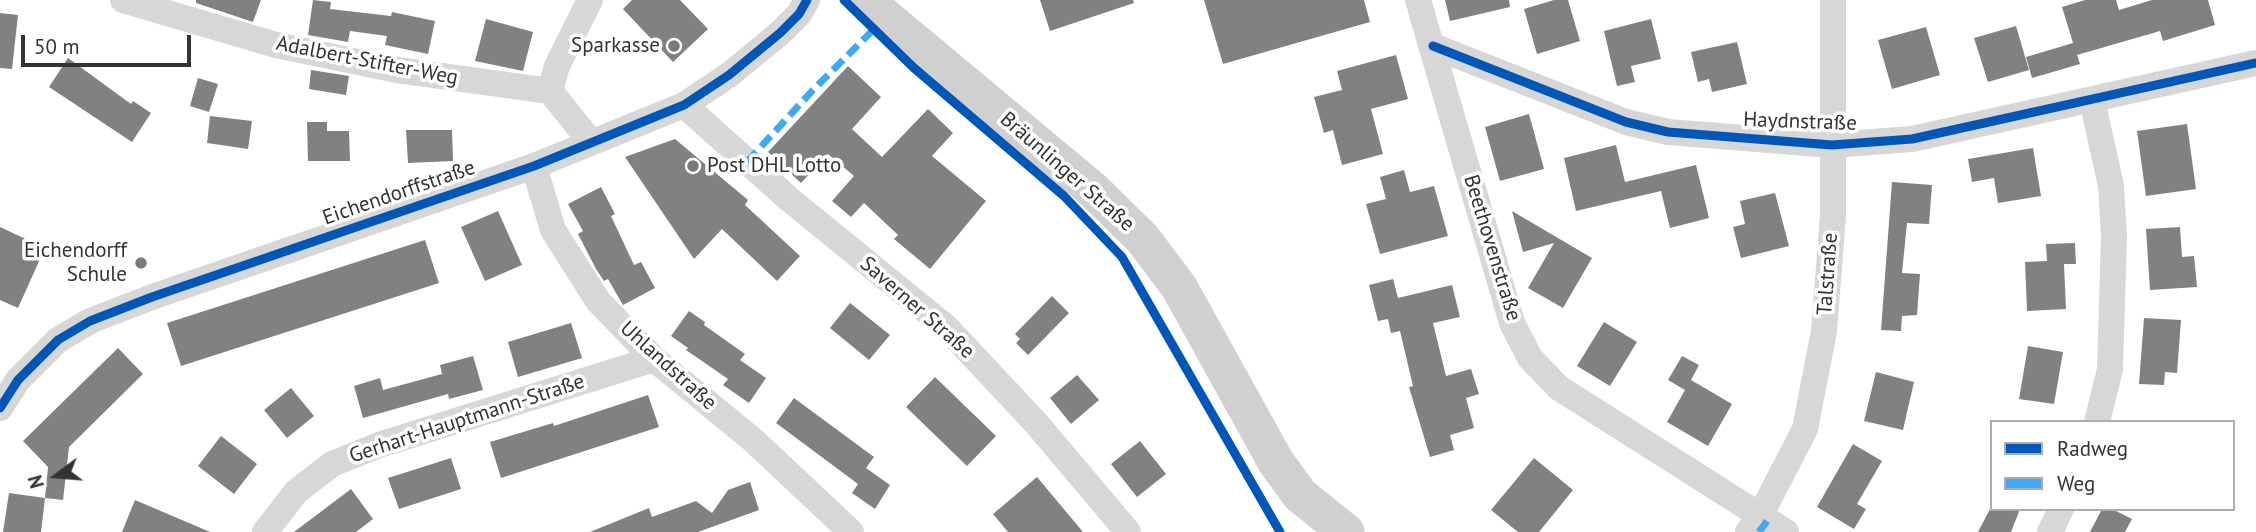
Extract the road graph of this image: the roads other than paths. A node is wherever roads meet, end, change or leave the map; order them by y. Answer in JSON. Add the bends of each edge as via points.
{"nodes":[{"id":1,"x":123,"y":0,"type":"edge"},
{"id":2,"x":590,"y":0,"type":"edge"},
{"id":3,"x":807,"y":0,"type":"edge"},
{"id":4,"x":865,"y":0,"type":"edge"},
{"id":5,"x":1418,"y":0,"type":"edge"},
{"id":6,"x":1833,"y":0,"type":"edge"},
{"id":7,"x":1433,"y":46,"type":"junction"},
{"id":8,"x":2256,"y":63,"type":"edge"},
{"id":9,"x":550,"y":91,"type":"junction"},
{"id":10,"x":2092,"y":100,"type":"junction"},
{"id":11,"x":684,"y":106,"type":"junction"},
{"id":12,"x":591,"y":142,"type":"junction"},
{"id":13,"x":1832,"y":145,"type":"junction"},
{"id":14,"x":534,"y":166,"type":"junction"},
{"id":15,"x":654,"y":359,"type":"junction"},
{"id":16,"x":0,"y":408,"type":"edge"},
{"id":17,"x":2097,"y":420,"type":"edge"},
{"id":18,"x":2060,"y":511,"type":"edge"},
{"id":19,"x":1754,"y":524,"type":"edge"},
{"id":20,"x":1333,"y":527,"type":"edge"},
{"id":21,"x":842,"y":530,"type":"edge"},
{"id":22,"x":265,"y":532,"type":"edge"},
{"id":23,"x":1128,"y":532,"type":"edge"},
{"id":24,"x":1786,"y":532,"type":"edge"},
{"id":25,"x":2050,"y":532,"type":"edge"}],
"edges":[{"from":1,"to":9,"type":"street","name":"Adalbert-Stifter-Weg","via":[[303,50],[397,70]]},
{"from":2,"to":9,"type":"street","via":[[556,66]]},
{"from":3,"to":11,"type":"street","name":"Eichendorffstraße","via":[[780,33]]},
{"from":4,"to":20,"type":"main road","name":"Bräunlinger Straße","via":[[1093,190],[1143,239],[1179,287],[1276,462],[1300,495]]},
{"from":5,"to":7,"type":"street","name":"Beethovenstraße"},
{"from":6,"to":13,"type":"street","name":"Talstraße"},
{"from":7,"to":13,"type":"street","name":"Haydnstraße","via":[[1626,122],[1668,132]]},
{"from":7,"to":19,"type":"street","name":"Beethovenstraße","via":[[1512,323],[1530,358],[1559,388]]},
{"from":8,"to":10,"type":"street","name":"Haydnstraße"},
{"from":9,"to":12,"type":"street"},
{"from":10,"to":13,"type":"street","name":"Haydnstraße","via":[[1912,139]]},
{"from":10,"to":17,"type":"street","via":[[2112,186],[2114,235],[2110,369]]},
{"from":11,"to":12,"type":"street","name":"Eichendorffstraße"},
{"from":11,"to":23,"type":"street","name":"Saverner Straße","via":[[946,327],[1036,423]]},
{"from":12,"to":14,"type":"street","name":"Eichendorffstraße"},
{"from":13,"to":19,"type":"street","name":"Talstraße","via":[[1833,216],[1824,331],[1805,429]]},
{"from":14,"to":15,"type":"street","name":"Uhlandstraße","via":[[553,230],[598,301]]},
{"from":14,"to":16,"type":"street","name":"Eichendorffstraße","via":[[90,321],[58,340],[18,380]]},
{"from":15,"to":21,"type":"street","name":"Uhlandstraße","via":[[753,440]]},
{"from":15,"to":22,"type":"street","name":"Gerhart-Hauptmann-Straße","via":[[332,464],[296,492]]},
{"from":18,"to":25,"type":"street"},
{"from":19,"to":24,"type":"street","name":"Beethovenstraße"}]}
